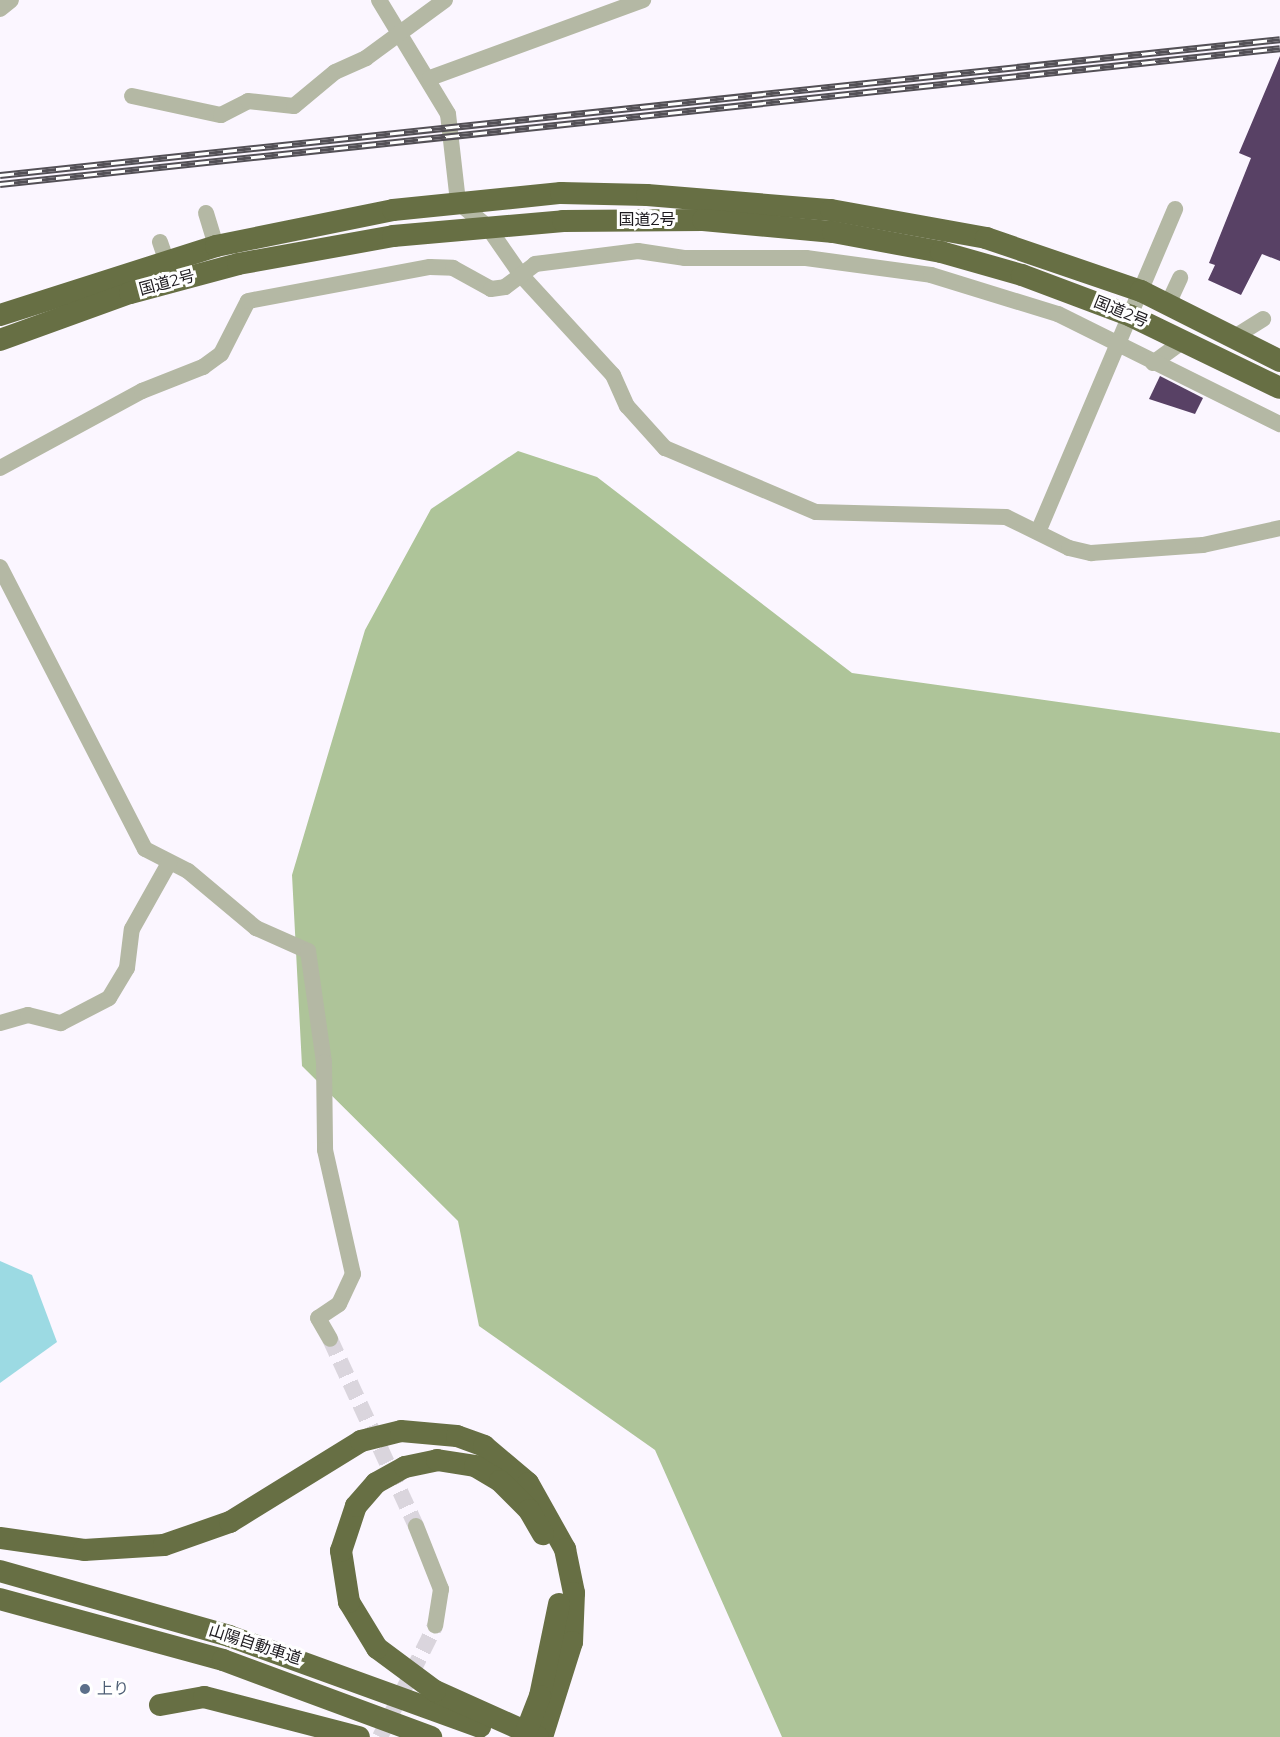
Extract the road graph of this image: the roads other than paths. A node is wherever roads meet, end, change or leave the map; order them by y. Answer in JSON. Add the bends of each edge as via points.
{"nodes":[{"id":1,"x":11,"y":0,"type":"edge"},
{"id":2,"x":445,"y":0,"type":"edge"},
{"id":3,"x":643,"y":0,"type":"edge"},
{"id":4,"x":384,"y":2,"type":"edge"},
{"id":5,"x":0,"y":9,"type":"edge"},
{"id":6,"x":404,"y":33,"type":"junction"},
{"id":7,"x":430,"y":78,"type":"junction"},
{"id":8,"x":132,"y":96,"type":"dead end"},
{"id":9,"x":458,"y":202,"type":"junction"},
{"id":10,"x":1175,"y":209,"type":"dead end"},
{"id":11,"x":206,"y":213,"type":"dead end"},
{"id":12,"x":487,"y":226,"type":"junction"},
{"id":13,"x":216,"y":246,"type":"junction"},
{"id":14,"x":521,"y":275,"type":"junction"},
{"id":15,"x":1180,"y":278,"type":"dead end"},
{"id":16,"x":1141,"y":291,"type":"junction"},
{"id":17,"x":1168,"y":304,"type":"junction"},
{"id":18,"x":0,"y":315,"type":"edge"},
{"id":19,"x":1131,"y":316,"type":"junction"},
{"id":20,"x":1263,"y":319,"type":"dead end"},
{"id":21,"x":1236,"y":336,"type":"junction"},
{"id":22,"x":0,"y":340,"type":"edge"},
{"id":23,"x":1185,"y":340,"type":"junction"},
{"id":24,"x":1121,"y":342,"type":"junction"},
{"id":25,"x":1280,"y":361,"type":"edge"},
{"id":26,"x":1153,"y":363,"type":"junction"},
{"id":27,"x":1280,"y":388,"type":"edge"},
{"id":28,"x":1280,"y":424,"type":"edge"},
{"id":29,"x":0,"y":468,"type":"edge"},
{"id":30,"x":1280,"y":528,"type":"edge"},
{"id":31,"x":1038,"y":532,"type":"junction"},
{"id":32,"x":0,"y":567,"type":"edge"},
{"id":33,"x":169,"y":863,"type":"junction"},
{"id":34,"x":0,"y":1023,"type":"edge"},
{"id":35,"x":330,"y":1339,"type":"tunnel mouth"},
{"id":36,"x":416,"y":1526,"type":"tunnel mouth"},
{"id":37,"x":0,"y":1538,"type":"edge"},
{"id":38,"x":0,"y":1571,"type":"edge"},
{"id":39,"x":0,"y":1599,"type":"edge"},
{"id":40,"x":435,"y":1626,"type":"tunnel mouth"},
{"id":41,"x":547,"y":1700,"type":"junction"},
{"id":42,"x":160,"y":1705,"type":"dead end"},
{"id":43,"x":359,"y":1737,"type":"edge"},
{"id":44,"x":431,"y":1737,"type":"edge"},
{"id":45,"x":504,"y":1737,"type":"edge"},
{"id":46,"x":524,"y":1737,"type":"edge"},
{"id":47,"x":540,"y":1737,"type":"edge"}],
"edges":[{"from":1,"to":5,"type":"street"},
{"from":2,"to":6,"type":"street"},
{"from":3,"to":7,"type":"street"},
{"from":4,"to":6,"type":"street"},
{"from":6,"to":7,"type":"street"},
{"from":6,"to":8,"type":"street","via":[[335,72],[294,106],[248,101],[221,115]]},
{"from":7,"to":9,"type":"street","via":[[448,114]]},
{"from":9,"to":12,"type":"street"},
{"from":9,"to":13,"type":"highway","name":"国道2号"},
{"from":9,"to":16,"type":"highway","name":"国道2号","via":[[561,194],[646,195],[831,210],[986,238]]},
{"from":10,"to":16,"type":"street"},
{"from":11,"to":13,"type":"street"},
{"from":12,"to":14,"type":"street"},
{"from":12,"to":19,"type":"highway","name":"国道2号","via":[[703,220],[833,232],[941,252]]},
{"from":12,"to":22,"type":"highway","name":"国道2号","via":[[393,236],[238,264],[130,293]]},
{"from":13,"to":18,"type":"highway","name":"国道2号","via":[[163,250]]},
{"from":14,"to":24,"type":"street","via":[[535,264],[561,258],[638,251],[685,258],[806,258],[931,275],[1058,314]]},
{"from":14,"to":29,"type":"street","via":[[491,289],[453,268],[430,267],[248,301],[221,354],[203,367],[142,391]]},
{"from":14,"to":31,"type":"street","via":[[613,375],[639,421],[687,460],[816,512],[957,512],[1006,517]]},
{"from":15,"to":17,"type":"street"},
{"from":16,"to":17,"type":"highway","name":"国道2号"},
{"from":16,"to":19,"type":"street"},
{"from":17,"to":21,"type":"highway","name":"国道2号"},
{"from":19,"to":23,"type":"highway","name":"国道2号"},
{"from":19,"to":24,"type":"street"},
{"from":20,"to":21,"type":"street"},
{"from":21,"to":25,"type":"highway","name":"国道2号"},
{"from":23,"to":26,"type":"street"},
{"from":23,"to":27,"type":"highway","name":"国道2号"},
{"from":24,"to":26,"type":"street"},
{"from":24,"to":31,"type":"street"},
{"from":26,"to":28,"type":"street","via":[[1217,388]]},
{"from":30,"to":31,"type":"street","via":[[1203,545],[1114,553],[1069,548]]},
{"from":32,"to":33,"type":"street","via":[[145,849]]},
{"from":33,"to":34,"type":"street","via":[[132,929],[127,968],[110,998],[61,1023],[28,1015]]},
{"from":33,"to":35,"type":"street","via":[[188,871],[256,928],[308,951],[324,1062],[325,1150],[353,1274],[339,1304],[318,1318]]},
{"from":36,"to":40,"type":"street","via":[[441,1589]]},
{"from":37,"to":41,"type":"highway","via":[[84,1550],[164,1545],[230,1522],[361,1441],[401,1431],[458,1436],[484,1446],[519,1473],[561,1537],[574,1607],[572,1642]]},
{"from":38,"to":45,"type":"highway","name":"山陽自動車道","via":[[229,1636],[360,1680]]},
{"from":39,"to":44,"type":"highway","name":"山陽自動車道","via":[[223,1660]]},
{"from":41,"to":46,"type":"highway","bridge":true},
{"from":41,"to":47,"type":"highway"},
{"from":41,"to":47,"type":"highway","via":[[558,1592],[547,1544],[529,1510],[500,1481],[463,1463],[421,1462],[376,1483],[356,1506],[341,1551],[344,1586],[355,1617],[383,1653],[435,1691]]},
{"from":42,"to":43,"type":"highway","via":[[204,1697]]}]}
